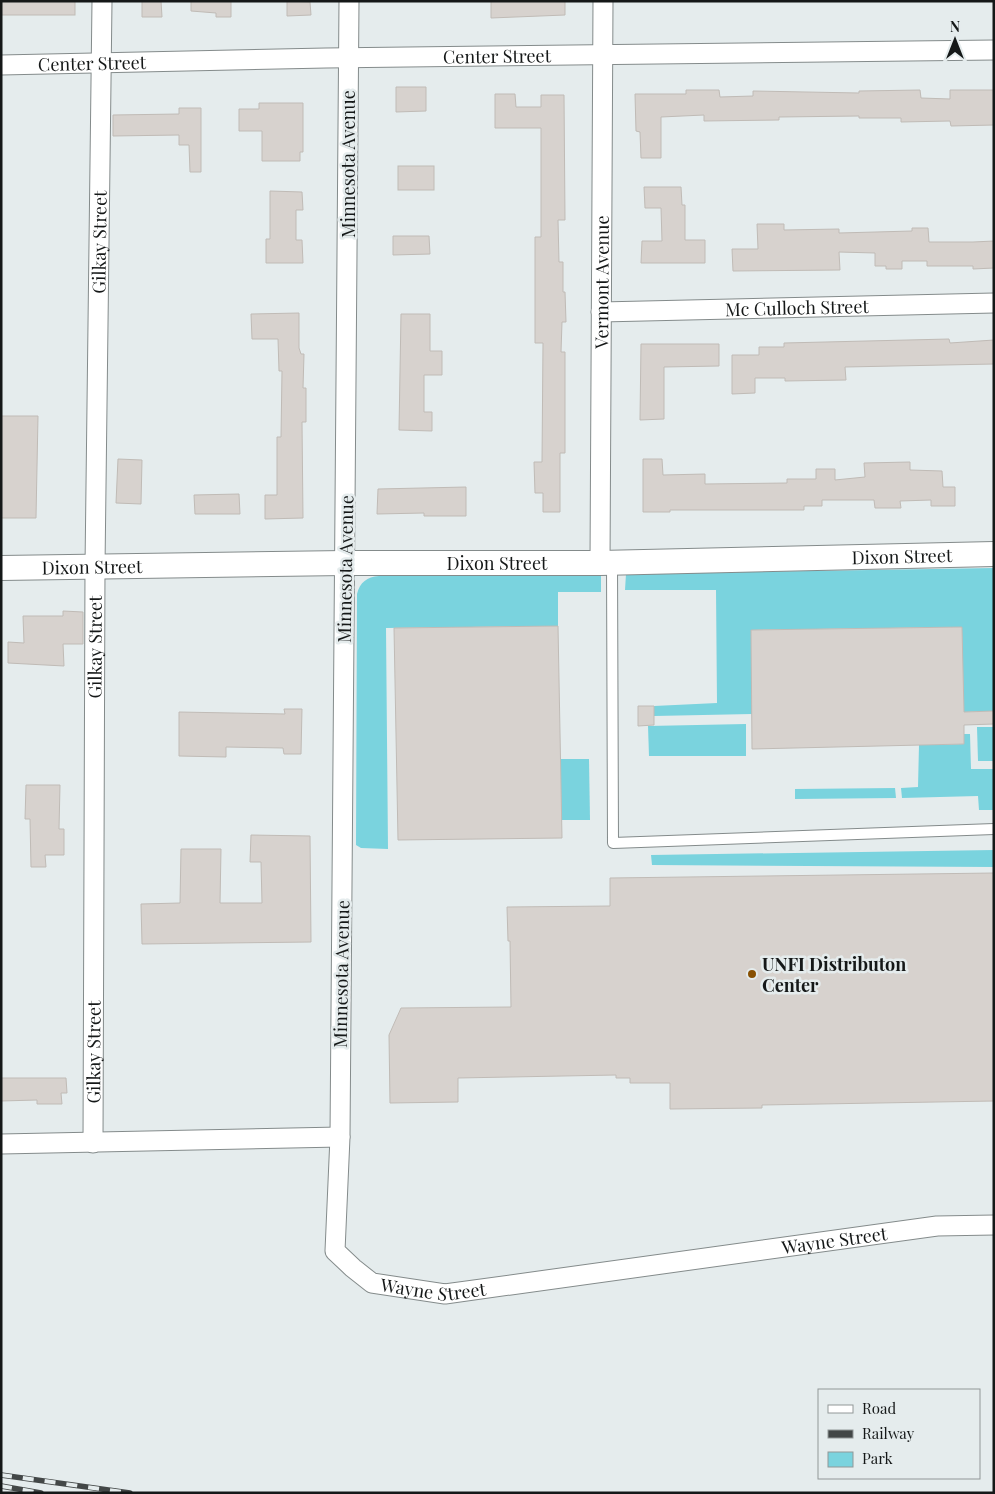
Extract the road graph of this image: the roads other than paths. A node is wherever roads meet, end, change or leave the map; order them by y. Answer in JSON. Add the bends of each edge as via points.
{"nodes":[{"id":1,"x":102,"y":1,"type":"edge"},
{"id":2,"x":349,"y":1,"type":"edge"},
{"id":3,"x":603,"y":1,"type":"edge"},
{"id":4,"x":994,"y":50,"type":"edge"},
{"id":5,"x":603,"y":56,"type":"junction"},
{"id":6,"x":349,"y":58,"type":"junction"},
{"id":7,"x":102,"y":62,"type":"junction"},
{"id":8,"x":1,"y":65,"type":"edge"},
{"id":9,"x":994,"y":303,"type":"edge"},
{"id":10,"x":601,"y":312,"type":"junction"},
{"id":11,"x":994,"y":554,"type":"edge"},
{"id":12,"x":345,"y":563,"type":"junction"},
{"id":13,"x":606,"y":563,"type":"junction"},
{"id":14,"x":95,"y":567,"type":"junction"},
{"id":15,"x":1,"y":568,"type":"edge"},
{"id":16,"x":994,"y":829,"type":"edge"},
{"id":17,"x":340,"y":1137,"type":"junction"},
{"id":18,"x":92,"y":1143,"type":"junction"},
{"id":19,"x":1,"y":1144,"type":"edge"},
{"id":20,"x":994,"y":1225,"type":"edge"}],
"edges":[{"from":1,"to":7,"type":"street","name":"Gilkay Street"},
{"from":2,"to":6,"type":"street","name":"Minnesota Avenue"},
{"from":3,"to":5,"type":"street","name":"Vermont Avenue"},
{"from":4,"to":5,"type":"street","name":"Center Street"},
{"from":5,"to":6,"type":"street","name":"Center Street"},
{"from":5,"to":10,"type":"street","name":"Vermont Avenue"},
{"from":6,"to":7,"type":"street","name":"Center Street"},
{"from":6,"to":12,"type":"street","name":"Minnesota Avenue"},
{"from":7,"to":8,"type":"street","name":"Center Street"},
{"from":7,"to":14,"type":"street","name":"Gilkay Street"},
{"from":9,"to":10,"type":"street","name":"Mc Culloch Street"},
{"from":10,"to":13,"type":"street","name":"Vermont Avenue"},
{"from":11,"to":13,"type":"street","name":"Dixon Street"},
{"from":12,"to":13,"type":"street","name":"Dixon Street"},
{"from":12,"to":14,"type":"street","name":"Dixon Street"},
{"from":12,"to":17,"type":"street","name":"Minnesota Avenue"},
{"from":13,"to":16,"type":"lane","via":[[613,843]]},
{"from":14,"to":15,"type":"street","name":"Dixon Street"},
{"from":14,"to":18,"type":"street","name":"Gilkay Street"},
{"from":17,"to":18,"type":"street"},
{"from":17,"to":20,"type":"street","name":"Wayne Street","via":[[335,1251],[372,1283],[445,1294],[937,1226]]},
{"from":18,"to":19,"type":"street"}]}
